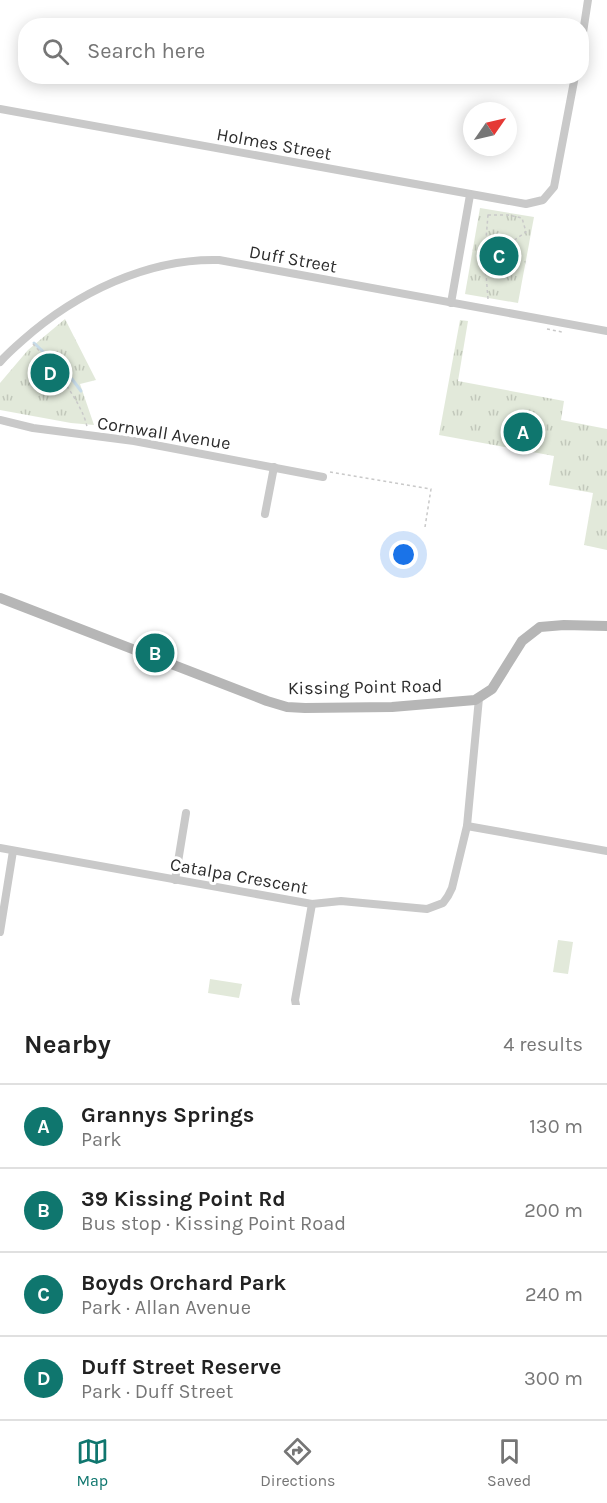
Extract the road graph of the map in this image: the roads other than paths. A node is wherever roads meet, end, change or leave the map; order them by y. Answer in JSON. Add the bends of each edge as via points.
{"nodes":[{"id":1,"x":588,"y":0,"type":"edge"},
{"id":2,"x":585,"y":18,"type":"edge"},
{"id":3,"x":574,"y":84,"type":"edge"},
{"id":4,"x":0,"y":109,"type":"edge"},
{"id":5,"x":471,"y":195,"type":"junction"},
{"id":6,"x":452,"y":303,"type":"junction"},
{"id":7,"x":607,"y":332,"type":"edge"},
{"id":8,"x":0,"y":362,"type":"edge"},
{"id":9,"x":0,"y":420,"type":"edge"},
{"id":10,"x":274,"y":467,"type":"junction"},
{"id":11,"x":323,"y":477,"type":"road end"},
{"id":12,"x":265,"y":514,"type":"dead end"},
{"id":13,"x":0,"y":598,"type":"edge"},
{"id":14,"x":607,"y":626,"type":"edge"},
{"id":15,"x":479,"y":698,"type":"junction"},
{"id":16,"x":186,"y":813,"type":"dead end"},
{"id":17,"x":467,"y":826,"type":"junction"},
{"id":18,"x":0,"y":848,"type":"edge"},
{"id":19,"x":13,"y":851,"type":"junction"},
{"id":20,"x":607,"y":851,"type":"edge"},
{"id":21,"x":174,"y":880,"type":"junction"},
{"id":22,"x":312,"y":904,"type":"junction"},
{"id":23,"x":0,"y":932,"type":"edge"},
{"id":24,"x":296,"y":1005,"type":"edge"}],
"edges":[{"from":1,"to":2,"type":"street"},
{"from":3,"to":5,"type":"street","name":"Holmes Street","via":[[556,180],[549,195],[535,203],[518,204]]},
{"from":4,"to":5,"type":"street","name":"Holmes Street"},
{"from":5,"to":6,"type":"street"},
{"from":6,"to":7,"type":"street","name":"Duff Street"},
{"from":6,"to":8,"type":"street","name":"Duff Street","via":[[219,260],[179,262],[110,283],[35,330]]},
{"from":9,"to":10,"type":"street","name":"Cornwall Avenue"},
{"from":10,"to":11,"type":"street","name":"Cornwall Avenue"},
{"from":10,"to":12,"type":"street"},
{"from":13,"to":15,"type":"main road","name":"Kissing Point Road","via":[[287,707],[392,706]]},
{"from":14,"to":15,"type":"main road","via":[[540,627],[522,641],[492,689]]},
{"from":15,"to":17,"type":"street","name":"Catalpa Crescent"},
{"from":16,"to":21,"type":"street"},
{"from":17,"to":20,"type":"street"},
{"from":17,"to":22,"type":"street","name":"Catalpa Crescent","via":[[452,888],[443,903],[427,909],[341,901]]},
{"from":18,"to":19,"type":"street","name":"Catalpa Crescent"},
{"from":19,"to":21,"type":"street","name":"Catalpa Crescent"},
{"from":19,"to":23,"type":"street"},
{"from":21,"to":22,"type":"street","name":"Catalpa Crescent"},
{"from":22,"to":24,"type":"street"}]}
